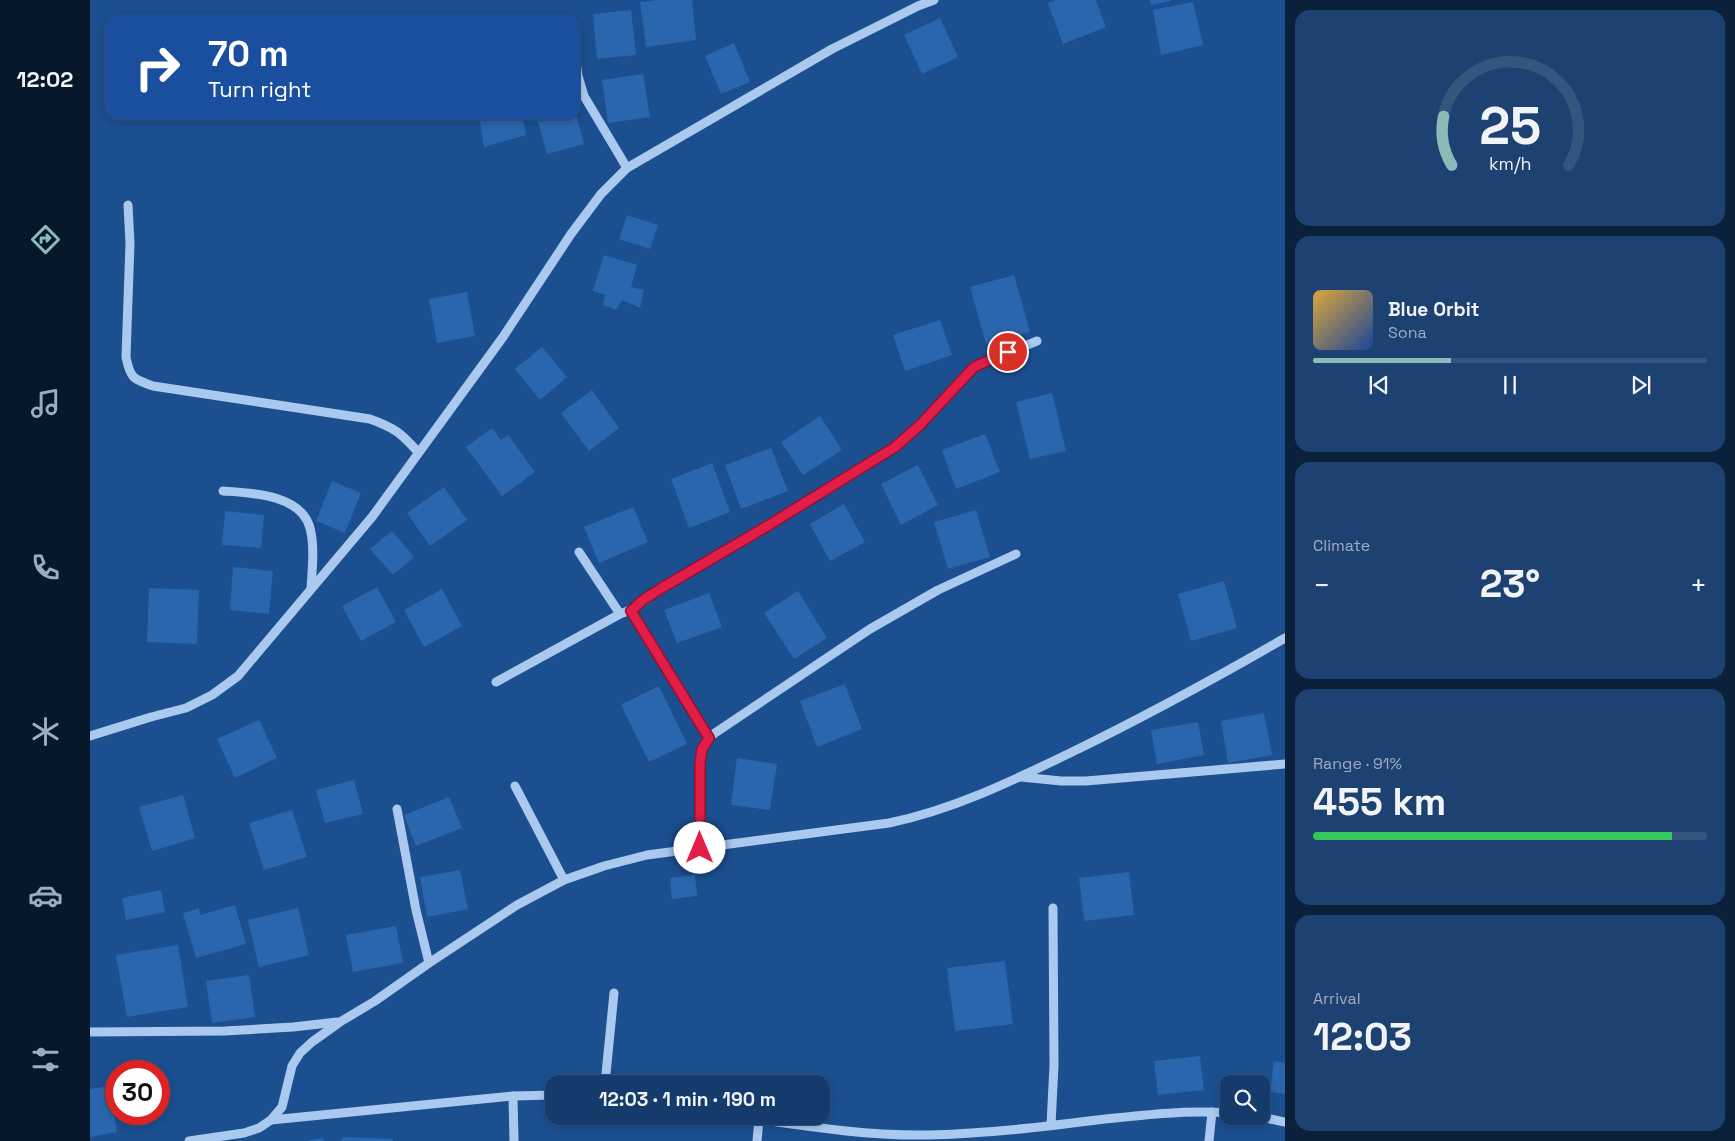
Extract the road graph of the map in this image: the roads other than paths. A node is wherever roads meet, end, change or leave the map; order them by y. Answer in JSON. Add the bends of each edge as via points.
{"nodes":[{"id":1,"x":934,"y":0,"type":"edge"},
{"id":2,"x":580,"y":83,"type":"edge"},
{"id":3,"x":628,"y":168,"type":"junction"},
{"id":4,"x":128,"y":205,"type":"dead end"},
{"id":5,"x":1037,"y":341,"type":"dead end"},
{"id":6,"x":418,"y":452,"type":"junction"},
{"id":7,"x":223,"y":491,"type":"dead end"},
{"id":8,"x":579,"y":552,"type":"dead end"},
{"id":9,"x":1016,"y":554,"type":"dead end"},
{"id":10,"x":311,"y":590,"type":"junction"},
{"id":11,"x":631,"y":611,"type":"junction"},
{"id":12,"x":620,"y":614,"type":"junction"},
{"id":13,"x":1285,"y":638,"type":"edge"},
{"id":14,"x":496,"y":682,"type":"dead end"},
{"id":15,"x":90,"y":736,"type":"edge"},
{"id":16,"x":709,"y":738,"type":"junction"},
{"id":17,"x":1285,"y":764,"type":"edge"},
{"id":18,"x":1021,"y":777,"type":"junction"},
{"id":19,"x":515,"y":786,"type":"dead end"},
{"id":20,"x":397,"y":809,"type":"dead end"},
{"id":21,"x":700,"y":848,"type":"junction"},
{"id":22,"x":564,"y":880,"type":"junction"},
{"id":23,"x":1053,"y":908,"type":"dead end"},
{"id":24,"x":429,"y":963,"type":"junction"},
{"id":25,"x":614,"y":993,"type":"dead end"},
{"id":26,"x":340,"y":1022,"type":"junction"},
{"id":27,"x":90,"y":1032,"type":"edge"},
{"id":28,"x":607,"y":1075,"type":"edge"},
{"id":29,"x":545,"y":1095,"type":"edge"},
{"id":30,"x":513,"y":1096,"type":"junction"},
{"id":31,"x":1212,"y":1112,"type":"junction"},
{"id":32,"x":1220,"y":1112,"type":"edge"},
{"id":33,"x":1270,"y":1119,"type":"edge"},
{"id":34,"x":271,"y":1120,"type":"junction"},
{"id":35,"x":1285,"y":1122,"type":"edge"},
{"id":36,"x":758,"y":1125,"type":"edge"},
{"id":37,"x":803,"y":1125,"type":"edge"},
{"id":38,"x":1051,"y":1125,"type":"junction"},
{"id":39,"x":927,"y":1138,"type":"edge"},
{"id":40,"x":189,"y":1141,"type":"edge"},
{"id":41,"x":514,"y":1141,"type":"edge"},
{"id":42,"x":757,"y":1141,"type":"edge"},
{"id":43,"x":1209,"y":1141,"type":"edge"}],
"edges":[{"from":1,"to":3,"type":"street","via":[[832,49]]},
{"from":2,"to":3,"type":"street","via":[[584,96]]},
{"from":3,"to":6,"type":"street","via":[[601,194],[571,234],[503,337]]},
{"from":4,"to":6,"type":"street","via":[[126,357],[130,373],[138,381],[153,386],[370,419],[402,434]]},
{"from":5,"to":11,"type":"street","via":[[974,367],[895,447],[660,589]]},
{"from":6,"to":10,"type":"street","via":[[372,517]]},
{"from":7,"to":10,"type":"street","via":[[260,494],[286,501],[300,511],[310,526],[313,549]]},
{"from":8,"to":12,"type":"street"},
{"from":9,"to":16,"type":"street","via":[[938,590],[870,629]]},
{"from":10,"to":15,"type":"street","via":[[238,676],[212,695],[186,708]]},
{"from":11,"to":12,"type":"street"},
{"from":11,"to":16,"type":"street"},
{"from":12,"to":14,"type":"street"},
{"from":13,"to":18,"type":"street","via":[[1208,682]]},
{"from":16,"to":21,"type":"street","via":[[702,749],[700,763]]},
{"from":17,"to":18,"type":"street","via":[[1086,781]]},
{"from":18,"to":21,"type":"street","via":[[918,817]]},
{"from":19,"to":22,"type":"street"},
{"from":20,"to":24,"type":"street"},
{"from":21,"to":22,"type":"street","via":[[638,857]]},
{"from":22,"to":24,"type":"street","via":[[517,905]]},
{"from":23,"to":38,"type":"street"},
{"from":24,"to":26,"type":"street"},
{"from":25,"to":28,"type":"street"},
{"from":26,"to":27,"type":"street","via":[[224,1031]]},
{"from":26,"to":34,"type":"street","via":[[300,1054],[292,1066],[282,1107]]},
{"from":29,"to":30,"type":"street"},
{"from":30,"to":34,"type":"street"},
{"from":30,"to":41,"type":"street"},
{"from":31,"to":32,"type":"street"},
{"from":31,"to":38,"type":"street","via":[[1157,1113]]},
{"from":31,"to":43,"type":"street"},
{"from":33,"to":35,"type":"street"},
{"from":34,"to":40,"type":"street","via":[[244,1133]]},
{"from":36,"to":42,"type":"street"},
{"from":37,"to":39,"type":"street"},
{"from":38,"to":39,"type":"street"}]}
